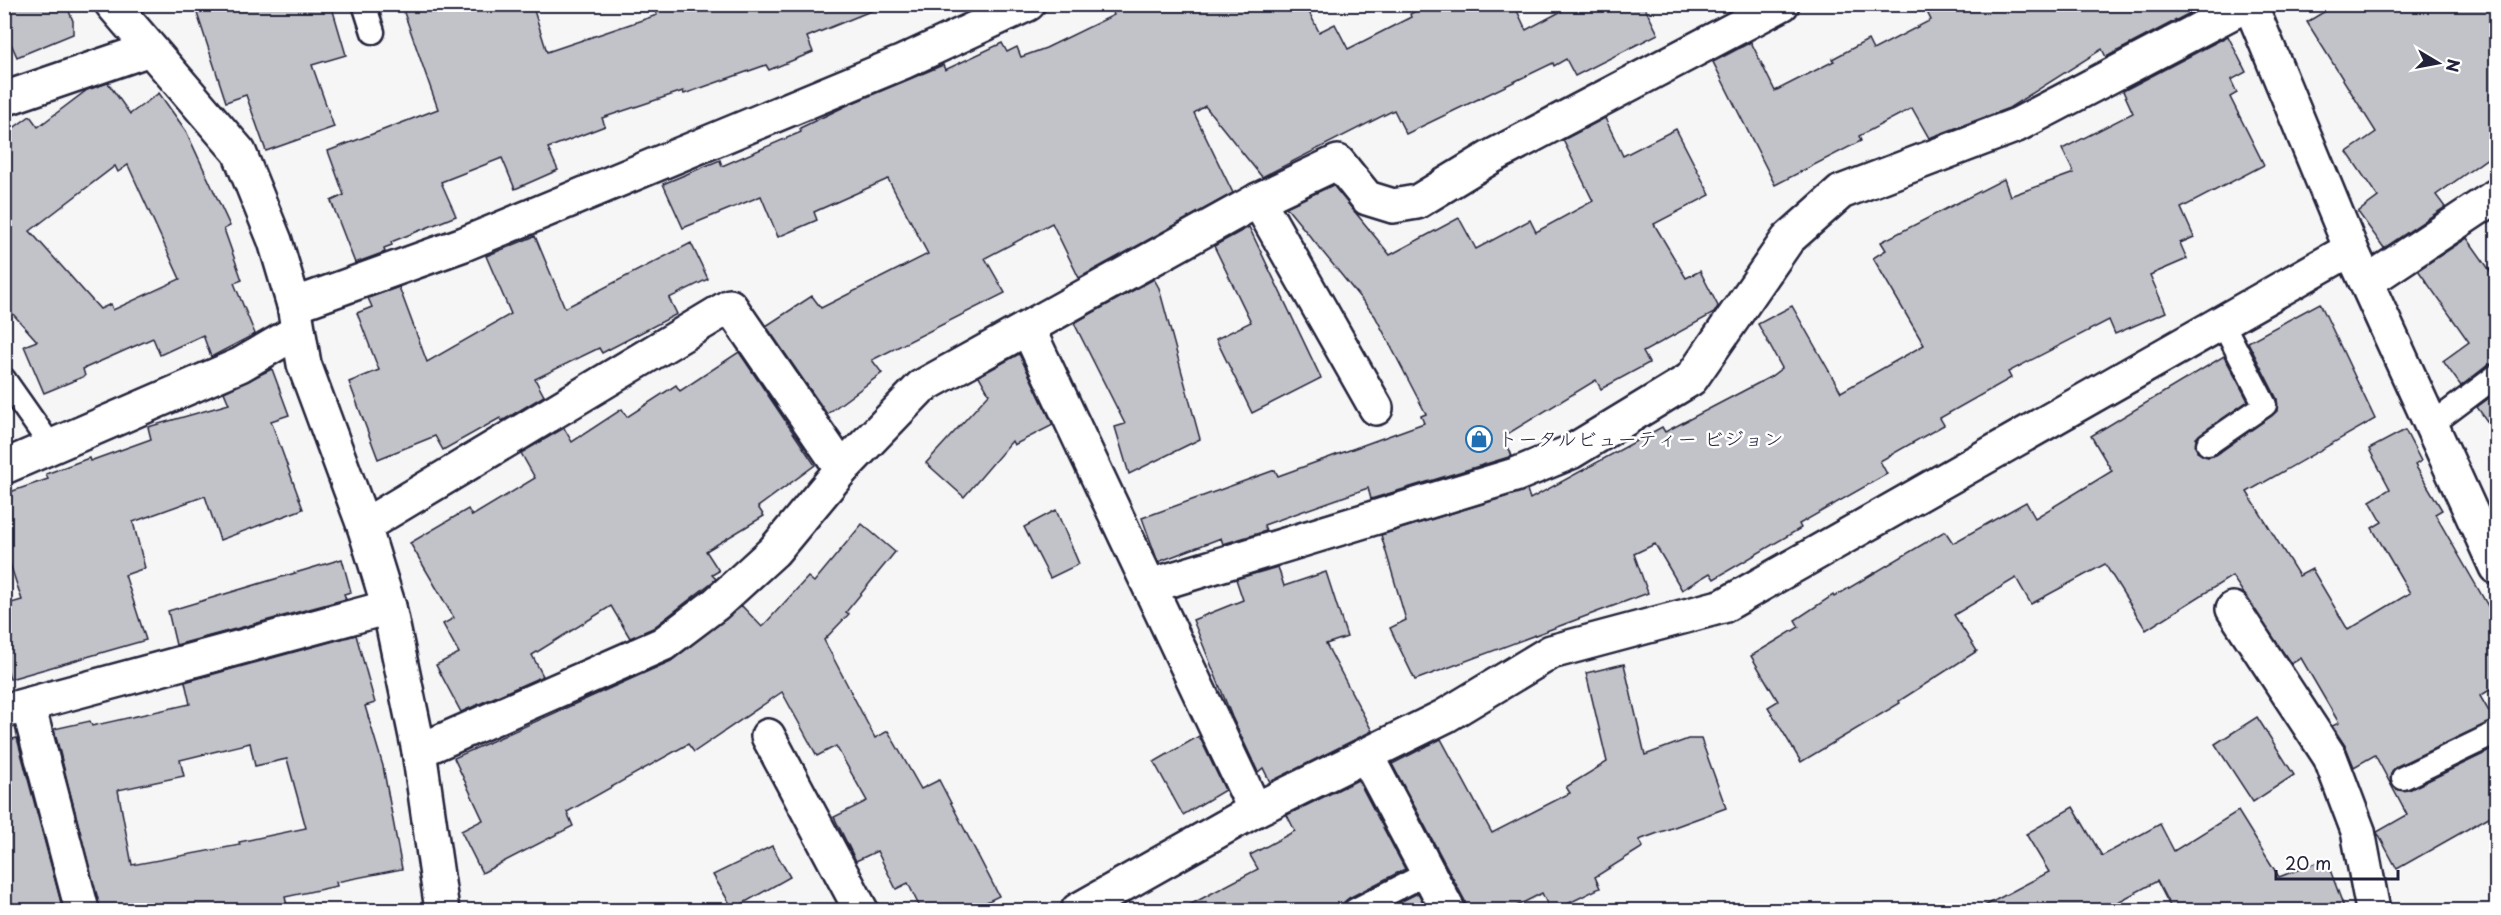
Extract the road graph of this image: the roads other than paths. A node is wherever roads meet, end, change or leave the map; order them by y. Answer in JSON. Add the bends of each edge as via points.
{"nodes":[{"id":1,"x":112,"y":4,"type":"edge"},
{"id":2,"x":364,"y":4,"type":"edge"},
{"id":3,"x":1028,"y":4,"type":"edge"},
{"id":4,"x":1782,"y":4,"type":"edge"},
{"id":5,"x":2249,"y":4,"type":"edge"},
{"id":6,"x":373,"y":32,"type":"dead end"},
{"id":7,"x":150,"y":49,"type":"junction"},
{"id":8,"x":4,"y":99,"type":"edge"},
{"id":9,"x":2496,"y":196,"type":"edge"},
{"id":10,"x":1258,"y":200,"type":"junction"},
{"id":11,"x":2351,"y":249,"type":"junction"},
{"id":12,"x":2367,"y":282,"type":"junction"},
{"id":13,"x":296,"y":318,"type":"junction"},
{"id":14,"x":2222,"y":322,"type":"junction"},
{"id":15,"x":1028,"y":329,"type":"junction"},
{"id":16,"x":2496,"y":376,"type":"edge"},
{"id":17,"x":4,"y":379,"type":"edge"},
{"id":18,"x":1376,"y":408,"type":"dead end"},
{"id":19,"x":2431,"y":425,"type":"junction"},
{"id":20,"x":2208,"y":444,"type":"dead end"},
{"id":21,"x":51,"y":446,"type":"junction"},
{"id":22,"x":4,"y":467,"type":"edge"},
{"id":23,"x":842,"y":469,"type":"junction"},
{"id":24,"x":364,"y":525,"type":"junction"},
{"id":25,"x":2496,"y":567,"type":"edge"},
{"id":26,"x":1150,"y":586,"type":"junction"},
{"id":27,"x":389,"y":607,"type":"junction"},
{"id":28,"x":2233,"y":609,"type":"dead end"},
{"id":29,"x":16,"y":708,"type":"edge"},
{"id":30,"x":2496,"y":733,"type":"edge"},
{"id":31,"x":768,"y":736,"type":"dead end"},
{"id":32,"x":419,"y":751,"type":"junction"},
{"id":33,"x":1366,"y":755,"type":"junction"},
{"id":34,"x":2403,"y":778,"type":"dead end"},
{"id":35,"x":1255,"y":810,"type":"junction"},
{"id":36,"x":1428,"y":873,"type":"junction"},
{"id":37,"x":82,"y":910,"type":"edge"},
{"id":38,"x":442,"y":910,"type":"edge"},
{"id":39,"x":861,"y":910,"type":"edge"},
{"id":40,"x":1078,"y":910,"type":"edge"},
{"id":41,"x":1355,"y":910,"type":"edge"},
{"id":42,"x":1448,"y":910,"type":"edge"},
{"id":43,"x":2373,"y":910,"type":"edge"}],
"edges":[{"from":1,"to":7,"type":"street"},
{"from":2,"to":6,"type":"lane"},
{"from":3,"to":13,"type":"street","via":[[903,62]]},
{"from":4,"to":10,"type":"street","via":[[1491,157],[1417,202],[1393,206],[1367,198],[1338,162]]},
{"from":5,"to":11,"type":"street"},
{"from":5,"to":26,"type":"street","via":[[2017,125],[1841,192],[1788,240],[1691,379],[1571,452],[1515,475]]},
{"from":7,"to":8,"type":"street"},
{"from":7,"to":13,"type":"street","via":[[239,152],[275,241]]},
{"from":9,"to":12,"type":"street"},
{"from":10,"to":15,"type":"street"},
{"from":10,"to":18,"type":"street"},
{"from":11,"to":12,"type":"street"},
{"from":11,"to":14,"type":"street"},
{"from":12,"to":19,"type":"street"},
{"from":13,"to":21,"type":"street","via":[[240,365]]},
{"from":13,"to":24,"type":"street","via":[[304,364]]},
{"from":14,"to":20,"type":"lane","via":[[2265,405]]},
{"from":14,"to":33,"type":"street","via":[[1723,606],[1551,652],[1445,716]]},
{"from":15,"to":23,"type":"street","via":[[921,387]]},
{"from":15,"to":26,"type":"street"},
{"from":16,"to":19,"type":"lane"},
{"from":17,"to":21,"type":"lane"},
{"from":19,"to":25,"type":"street"},
{"from":21,"to":22,"type":"street"},
{"from":23,"to":24,"type":"street","via":[[730,306]]},
{"from":23,"to":32,"type":"street","via":[[774,551],[716,604],[663,644]]},
{"from":24,"to":27,"type":"street"},
{"from":26,"to":35,"type":"street"},
{"from":27,"to":29,"type":"street"},
{"from":27,"to":32,"type":"street"},
{"from":28,"to":43,"type":"street","via":[[2330,757],[2358,831]]},
{"from":29,"to":37,"type":"street"},
{"from":30,"to":34,"type":"lane"},
{"from":31,"to":39,"type":"street"},
{"from":32,"to":38,"type":"street"},
{"from":33,"to":35,"type":"street"},
{"from":33,"to":36,"type":"street"},
{"from":35,"to":40,"type":"street"},
{"from":36,"to":41,"type":"lane"},
{"from":36,"to":42,"type":"street"}]}
